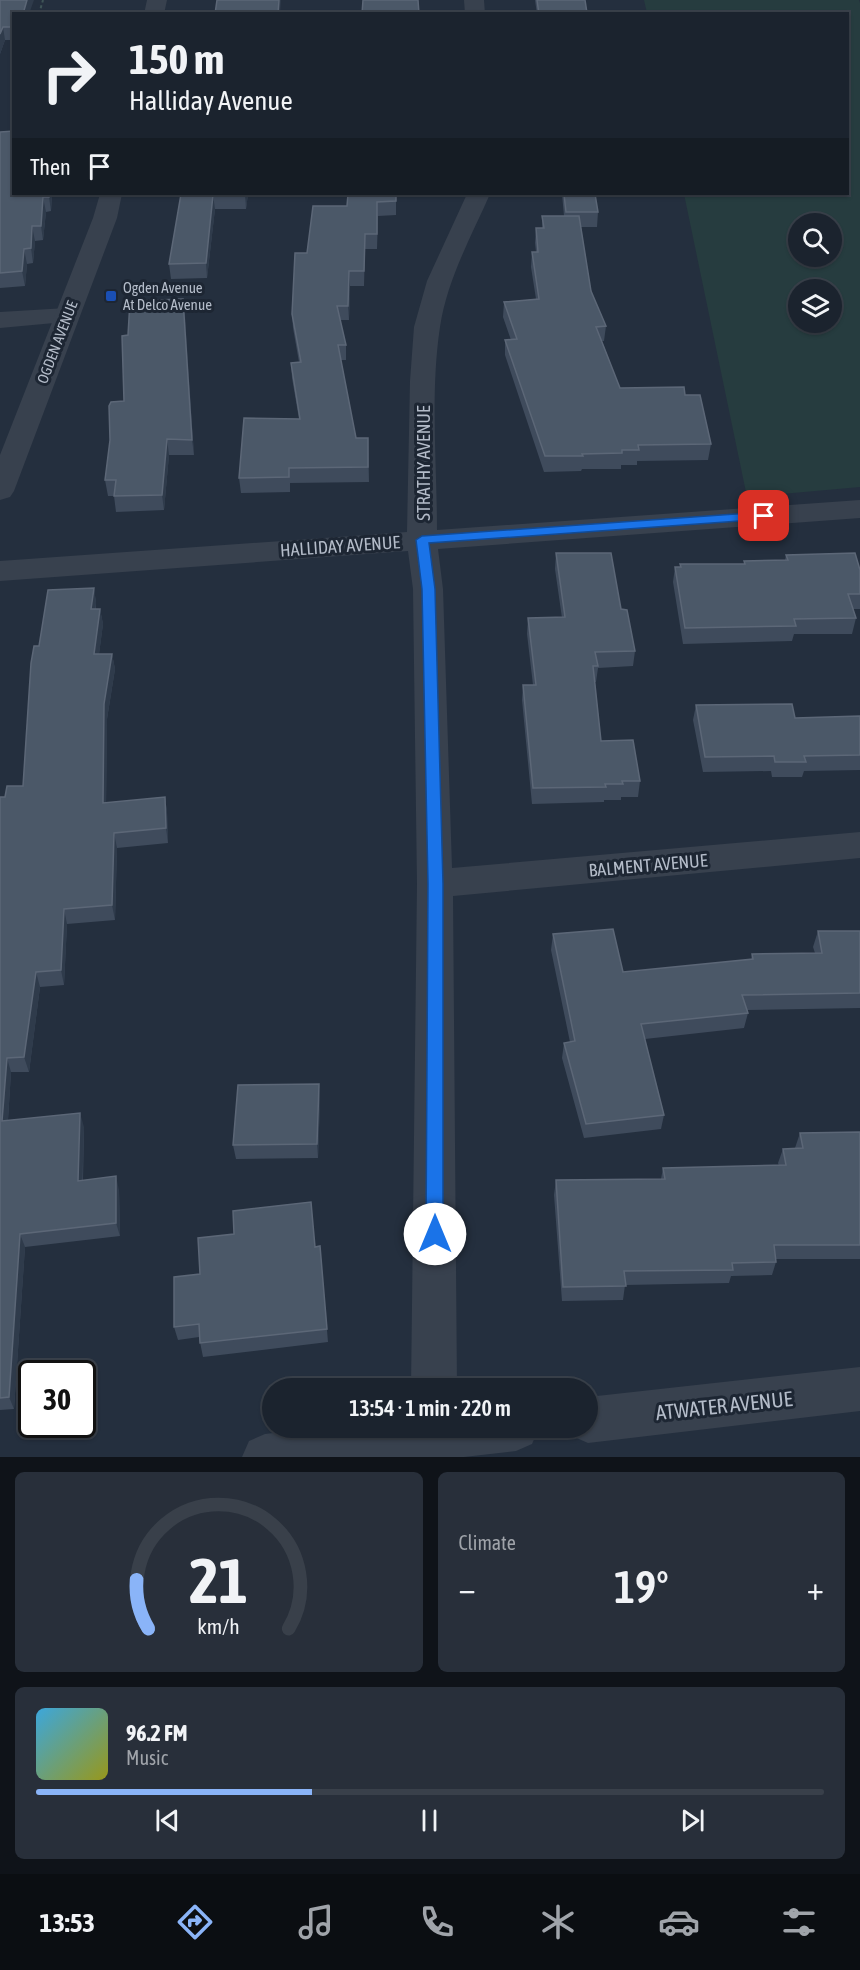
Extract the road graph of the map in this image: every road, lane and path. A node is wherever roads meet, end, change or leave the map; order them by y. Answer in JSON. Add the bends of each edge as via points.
{"nodes":[{"id":1,"x":111,"y":195,"type":"edge"},
{"id":2,"x":477,"y":195,"type":"edge"},
{"id":3,"x":67,"y":316,"type":"junction"},
{"id":4,"x":0,"y":320,"type":"edge"},
{"id":5,"x":0,"y":491,"type":"edge"},
{"id":6,"x":860,"y":509,"type":"edge"},
{"id":7,"x":422,"y":540,"type":"junction"},
{"id":8,"x":0,"y":571,"type":"edge"},
{"id":9,"x":860,"y":845,"type":"edge"},
{"id":10,"x":435,"y":884,"type":"junction"},
{"id":11,"x":434,"y":1378,"type":"edge"},
{"id":12,"x":860,"y":1389,"type":"edge"},
{"id":13,"x":598,"y":1419,"type":"edge"},
{"id":14,"x":453,"y":1438,"type":"edge"},
{"id":15,"x":434,"y":1441,"type":"edge"},
{"id":16,"x":265,"y":1457,"type":"edge"}],
"edges":[{"from":1,"to":3,"type":"street","name":"OGDEN AVENUE"},
{"from":2,"to":7,"type":"street","name":"STRATHY AVENUE","via":[[439,281],[428,327],[423,381]]},
{"from":3,"to":4,"type":"street"},
{"from":3,"to":5,"type":"street","name":"OGDEN AVENUE"},
{"from":6,"to":7,"type":"street","name":"HALLIDAY AVENUE"},
{"from":7,"to":8,"type":"street","name":"HALLIDAY AVENUE"},
{"from":7,"to":10,"type":"street","name":"STRATHY AVENUE","via":[[428,589]]},
{"from":9,"to":10,"type":"street","name":"BALMENT AVENUE"},
{"from":10,"to":11,"type":"street","name":"STRATHY AVENUE"},
{"from":12,"to":13,"type":"street","name":"ATWATER AVENUE"},
{"from":14,"to":15,"type":"street"},
{"from":15,"to":16,"type":"street"}]}
